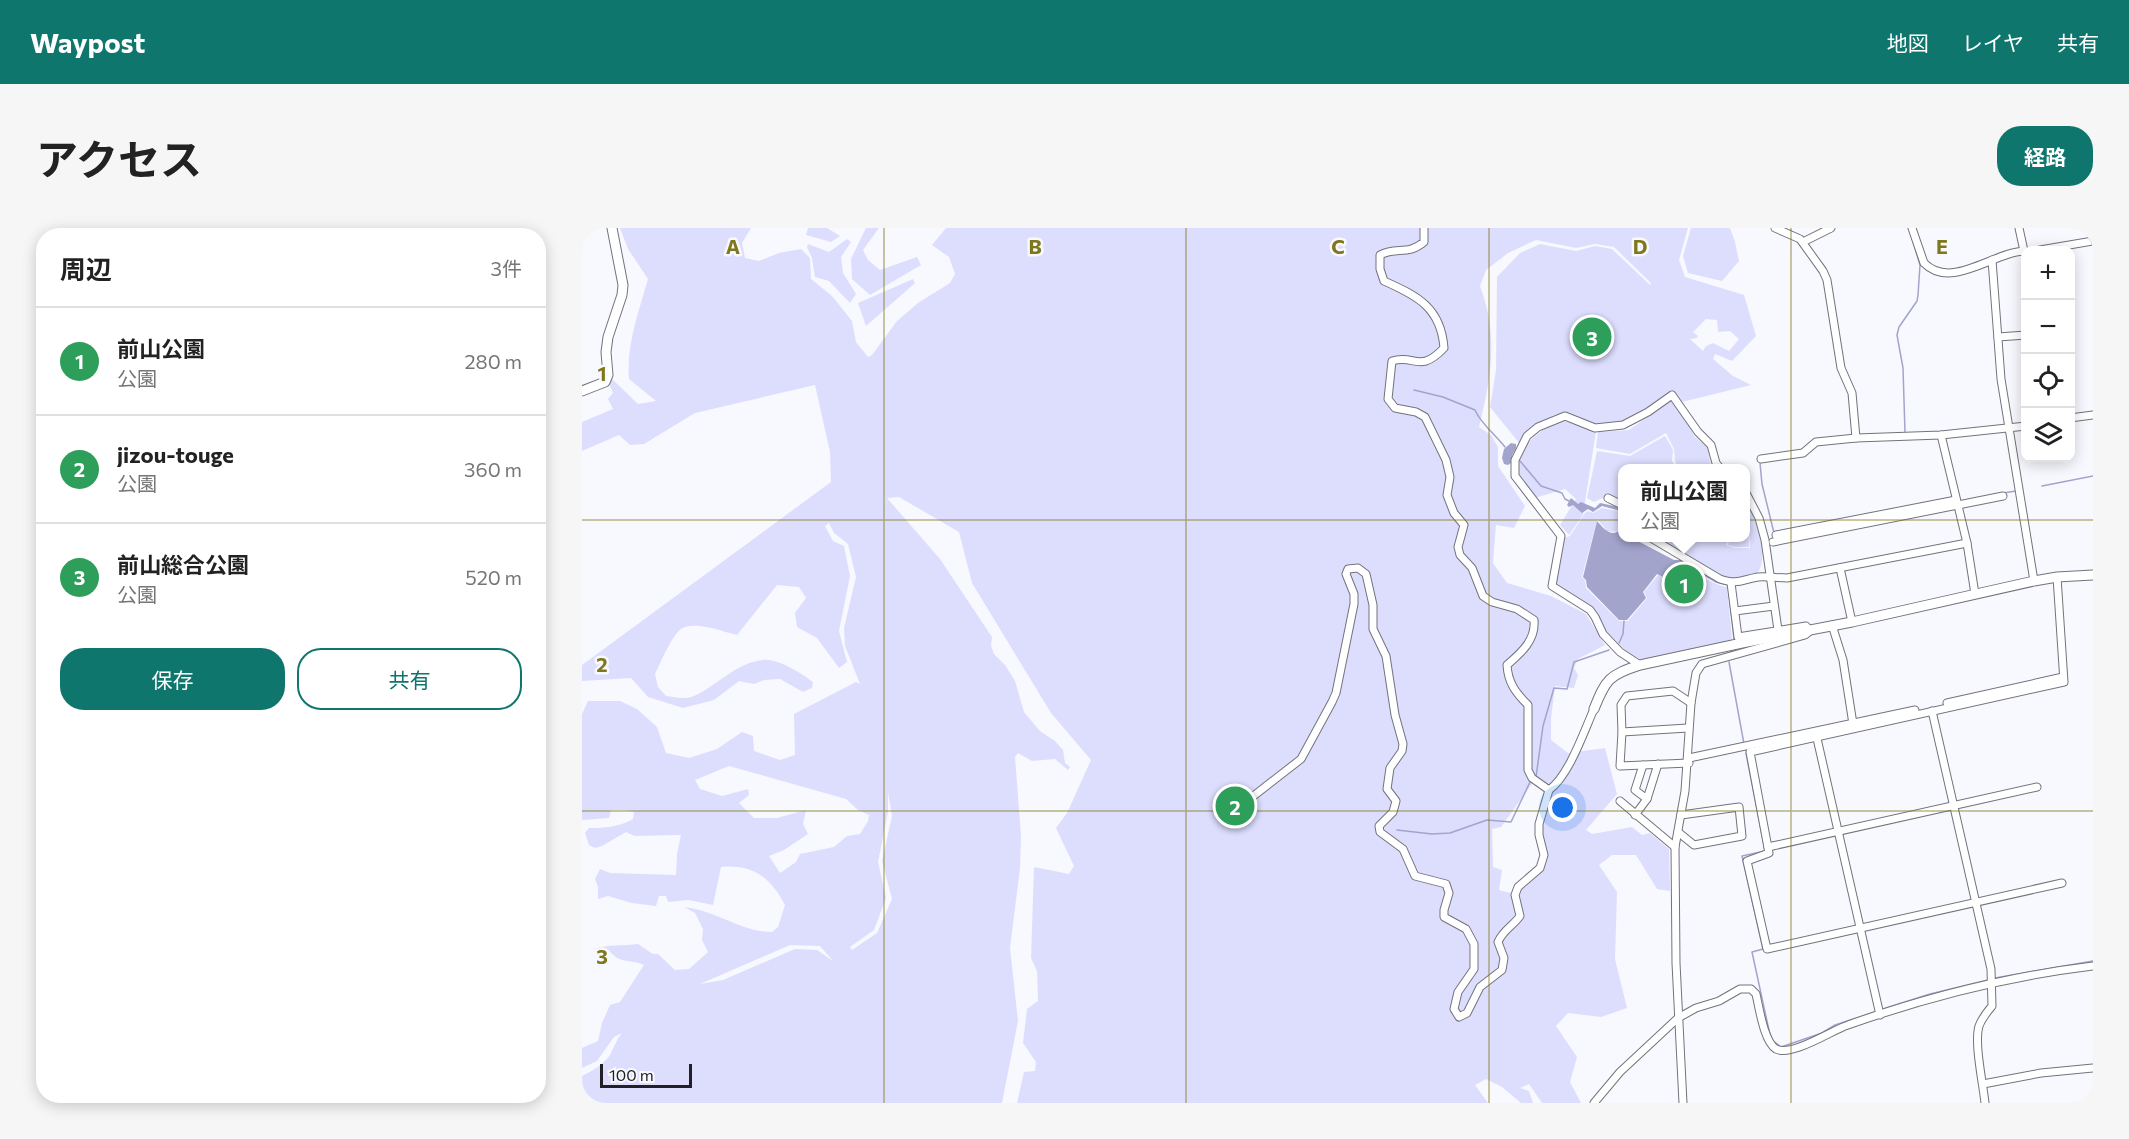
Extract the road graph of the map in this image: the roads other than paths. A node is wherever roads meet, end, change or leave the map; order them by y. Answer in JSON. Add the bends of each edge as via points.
{"nodes":[{"id":1,"x":612,"y":228,"type":"edge"},
{"id":2,"x":1424,"y":228,"type":"edge"},
{"id":3,"x":1775,"y":228,"type":"edge"},
{"id":4,"x":1831,"y":228,"type":"edge"},
{"id":5,"x":1912,"y":228,"type":"edge"},
{"id":6,"x":2019,"y":228,"type":"edge"},
{"id":7,"x":2093,"y":241,"type":"edge"},
{"id":8,"x":1803,"y":242,"type":"junction"},
{"id":9,"x":2024,"y":246,"type":"edge"},
{"id":10,"x":2073,"y":246,"type":"edge"},
{"id":11,"x":2021,"y":252,"type":"edge"},
{"id":12,"x":1992,"y":260,"type":"junction"},
{"id":13,"x":1976,"y":266,"type":"junction"},
{"id":14,"x":1993,"y":273,"type":"junction"},
{"id":15,"x":2021,"y":335,"type":"edge"},
{"id":16,"x":1998,"y":337,"type":"junction"},
{"id":17,"x":582,"y":391,"type":"edge"},
{"id":18,"x":2093,"y":415,"type":"edge"},
{"id":19,"x":2075,"y":417,"type":"edge"},
{"id":20,"x":2021,"y":427,"type":"edge"},
{"id":21,"x":2010,"y":429,"type":"junction"},
{"id":22,"x":1941,"y":435,"type":"junction"},
{"id":23,"x":1856,"y":438,"type":"junction"},
{"id":24,"x":1761,"y":459,"type":"dead end"},
{"id":25,"x":1717,"y":464,"type":"edge"},
{"id":26,"x":2003,"y":496,"type":"dead end"},
{"id":27,"x":1608,"y":498,"type":"dead end"},
{"id":28,"x":1750,"y":501,"type":"edge"},
{"id":29,"x":1957,"y":502,"type":"junction"},
{"id":30,"x":1618,"y":503,"type":"edge"},
{"id":31,"x":1775,"y":538,"type":"dead end"},
{"id":32,"x":1659,"y":542,"type":"edge"},
{"id":33,"x":1967,"y":543,"type":"junction"},
{"id":34,"x":1840,"y":568,"type":"junction"},
{"id":35,"x":2093,"y":575,"type":"edge"},
{"id":36,"x":2057,"y":577,"type":"junction"},
{"id":37,"x":1770,"y":578,"type":"junction"},
{"id":38,"x":2034,"y":581,"type":"junction"},
{"id":39,"x":1731,"y":583,"type":"junction"},
{"id":40,"x":1976,"y":594,"type":"junction"},
{"id":41,"x":1774,"y":606,"type":"junction"},
{"id":42,"x":1735,"y":611,"type":"junction"},
{"id":43,"x":1852,"y":622,"type":"junction"},
{"id":44,"x":1832,"y":625,"type":"junction"},
{"id":45,"x":1778,"y":630,"type":"junction"},
{"id":46,"x":1810,"y":631,"type":"junction"},
{"id":47,"x":1640,"y":665,"type":"junction"},
{"id":48,"x":2063,"y":677,"type":"junction"},
{"id":49,"x":1691,"y":703,"type":"junction"},
{"id":50,"x":1594,"y":709,"type":"joint"},
{"id":51,"x":1932,"y":711,"type":"junction"},
{"id":52,"x":1853,"y":724,"type":"junction"},
{"id":53,"x":1689,"y":728,"type":"junction"},
{"id":54,"x":1622,"y":732,"type":"junction"},
{"id":55,"x":1816,"y":735,"type":"junction"},
{"id":56,"x":1689,"y":760,"type":"junction"},
{"id":57,"x":1658,"y":764,"type":"junction"},
{"id":58,"x":1643,"y":765,"type":"junction"},
{"id":59,"x":2037,"y":787,"type":"dead end"},
{"id":60,"x":1549,"y":790,"type":"junction"},
{"id":61,"x":1647,"y":799,"type":"junction"},
{"id":62,"x":1247,"y":801,"type":"dead end"},
{"id":63,"x":1620,"y":801,"type":"dead end"},
{"id":64,"x":1954,"y":806,"type":"junction"},
{"id":65,"x":1635,"y":814,"type":"junction"},
{"id":66,"x":1681,"y":815,"type":"junction"},
{"id":67,"x":1838,"y":831,"type":"junction"},
{"id":68,"x":1678,"y":832,"type":"junction"},
{"id":69,"x":1675,"y":847,"type":"junction"},
{"id":70,"x":1768,"y":847,"type":"junction"},
{"id":71,"x":2062,"y":883,"type":"dead end"},
{"id":72,"x":1975,"y":902,"type":"junction"},
{"id":73,"x":1860,"y":928,"type":"junction"},
{"id":74,"x":2093,"y":966,"type":"edge"},
{"id":75,"x":1992,"y":981,"type":"junction"},
{"id":76,"x":1879,"y":1012,"type":"junction"},
{"id":77,"x":1678,"y":1018,"type":"junction"},
{"id":78,"x":2093,"y":1068,"type":"edge"},
{"id":79,"x":1983,"y":1084,"type":"junction"},
{"id":80,"x":1594,"y":1103,"type":"edge"},
{"id":81,"x":1683,"y":1103,"type":"edge"},
{"id":82,"x":1985,"y":1103,"type":"edge"}],
"edges":[{"from":1,"to":17,"type":"street","via":[[623,285],[608,337],[608,375],[605,382]]},
{"from":2,"to":60,"type":"street","via":[[1424,242],[1414,250],[1380,255],[1380,269],[1384,281],[1418,297],[1436,317],[1444,348],[1435,358],[1418,363],[1400,358],[1392,361],[1388,399],[1395,408],[1425,417],[1446,460],[1450,477],[1448,495],[1454,513],[1464,525],[1458,547],[1460,555],[1472,568],[1483,596],[1534,620],[1535,631],[1507,665],[1507,676],[1528,705],[1529,773]]},
{"from":3,"to":8,"type":"street"},
{"from":4,"to":8,"type":"street"},
{"from":5,"to":13,"type":"street","via":[[1920,257],[1928,268],[1949,273]]},
{"from":6,"to":9,"type":"street"},
{"from":7,"to":10,"type":"street"},
{"from":8,"to":23,"type":"street","via":[[1827,280],[1841,368],[1852,393]]},
{"from":11,"to":12,"type":"street"},
{"from":12,"to":13,"type":"street"},
{"from":12,"to":14,"type":"street"},
{"from":13,"to":14,"type":"street"},
{"from":14,"to":16,"type":"street"},
{"from":15,"to":16,"type":"street"},
{"from":16,"to":21,"type":"street"},
{"from":18,"to":19,"type":"street"},
{"from":20,"to":21,"type":"street"},
{"from":21,"to":22,"type":"street"},
{"from":21,"to":38,"type":"street"},
{"from":22,"to":23,"type":"street"},
{"from":22,"to":29,"type":"street"},
{"from":23,"to":24,"type":"street","via":[[1816,442],[1803,453]]},
{"from":25,"to":47,"type":"street","via":[[1711,445],[1672,395],[1623,425],[1594,428],[1573,418],[1559,417],[1532,432],[1515,460],[1515,476],[1562,536],[1551,586],[1590,610],[1603,634]]},
{"from":26,"to":29,"type":"street"},
{"from":27,"to":30,"type":"street"},
{"from":28,"to":37,"type":"street","via":[[1765,540]]},
{"from":29,"to":31,"type":"street"},
{"from":29,"to":33,"type":"street"},
{"from":32,"to":39,"type":"street"},
{"from":33,"to":34,"type":"street"},
{"from":33,"to":40,"type":"street"},
{"from":34,"to":37,"type":"street"},
{"from":34,"to":43,"type":"street"},
{"from":35,"to":36,"type":"street"},
{"from":36,"to":38,"type":"street"},
{"from":36,"to":48,"type":"street"},
{"from":37,"to":39,"type":"street"},
{"from":37,"to":41,"type":"street"},
{"from":38,"to":40,"type":"street"},
{"from":39,"to":42,"type":"street"},
{"from":40,"to":43,"type":"street"},
{"from":41,"to":42,"type":"street"},
{"from":41,"to":45,"type":"street"},
{"from":42,"to":45,"type":"street","via":[[1738,637]]},
{"from":43,"to":44,"type":"street"},
{"from":44,"to":46,"type":"street"},
{"from":44,"to":52,"type":"street","via":[[1843,660]]},
{"from":45,"to":46,"type":"street","via":[[1806,626]]},
{"from":46,"to":47,"type":"street"},
{"from":46,"to":49,"type":"street","via":[[1700,665]]},
{"from":47,"to":50,"type":"street","via":[[1608,679]]},
{"from":48,"to":51,"type":"street","via":[[2064,682]]},
{"from":48,"to":52,"type":"street"},
{"from":49,"to":53,"type":"street"},
{"from":49,"to":54,"type":"street","via":[[1673,692],[1627,696],[1621,705]]},
{"from":50,"to":60,"type":"street","via":[[1569,762]]},
{"from":51,"to":55,"type":"street"},
{"from":51,"to":64,"type":"street"},
{"from":52,"to":55,"type":"street"},
{"from":53,"to":54,"type":"street"},
{"from":53,"to":56,"type":"street"},
{"from":54,"to":58,"type":"street","via":[[1620,766]]},
{"from":55,"to":56,"type":"street"},
{"from":55,"to":67,"type":"street"},
{"from":55,"to":70,"type":"street","via":[[1750,752]]},
{"from":56,"to":57,"type":"street"},
{"from":56,"to":66,"type":"street"},
{"from":57,"to":58,"type":"street"},
{"from":57,"to":61,"type":"street"},
{"from":58,"to":61,"type":"street","via":[[1635,790]]},
{"from":59,"to":64,"type":"street"},
{"from":60,"to":62,"type":"street","via":[[1539,824],[1544,855],[1540,868],[1518,886],[1515,895],[1520,916],[1502,932],[1498,942],[1504,958],[1502,970],[1480,987],[1467,1013],[1459,1017],[1454,1009],[1458,992],[1474,969],[1474,944],[1466,929],[1444,917],[1449,893],[1446,884],[1415,876],[1403,849],[1380,832],[1379,826],[1393,812],[1396,801],[1387,789],[1390,768],[1403,744],[1386,656],[1372,628],[1373,605],[1366,574],[1358,568],[1348,569],[1346,574],[1354,604],[1332,702],[1301,759]]},
{"from":61,"to":65,"type":"street"},
{"from":63,"to":65,"type":"street"},
{"from":64,"to":67,"type":"street"},
{"from":64,"to":72,"type":"street"},
{"from":65,"to":69,"type":"street"},
{"from":66,"to":68,"type":"street"},
{"from":66,"to":68,"type":"street","via":[[1739,807],[1742,836],[1694,845]]},
{"from":67,"to":70,"type":"street"},
{"from":67,"to":73,"type":"street"},
{"from":68,"to":69,"type":"street"},
{"from":69,"to":77,"type":"street"},
{"from":70,"to":73,"type":"street","via":[[1769,853],[1747,861],[1767,949]]},
{"from":71,"to":72,"type":"street"},
{"from":72,"to":73,"type":"street"},
{"from":72,"to":75,"type":"street"},
{"from":73,"to":76,"type":"street"},
{"from":74,"to":75,"type":"street"},
{"from":75,"to":76,"type":"street"},
{"from":75,"to":79,"type":"street","via":[[1992,1006],[1979,1028]]},
{"from":76,"to":77,"type":"street","via":[[1820,1040],[1779,1050],[1768,1040],[1756,994],[1751,989],[1740,989]]},
{"from":77,"to":80,"type":"street","via":[[1620,1072]]},
{"from":77,"to":81,"type":"street"},
{"from":78,"to":79,"type":"street"},
{"from":79,"to":82,"type":"street"}]}
